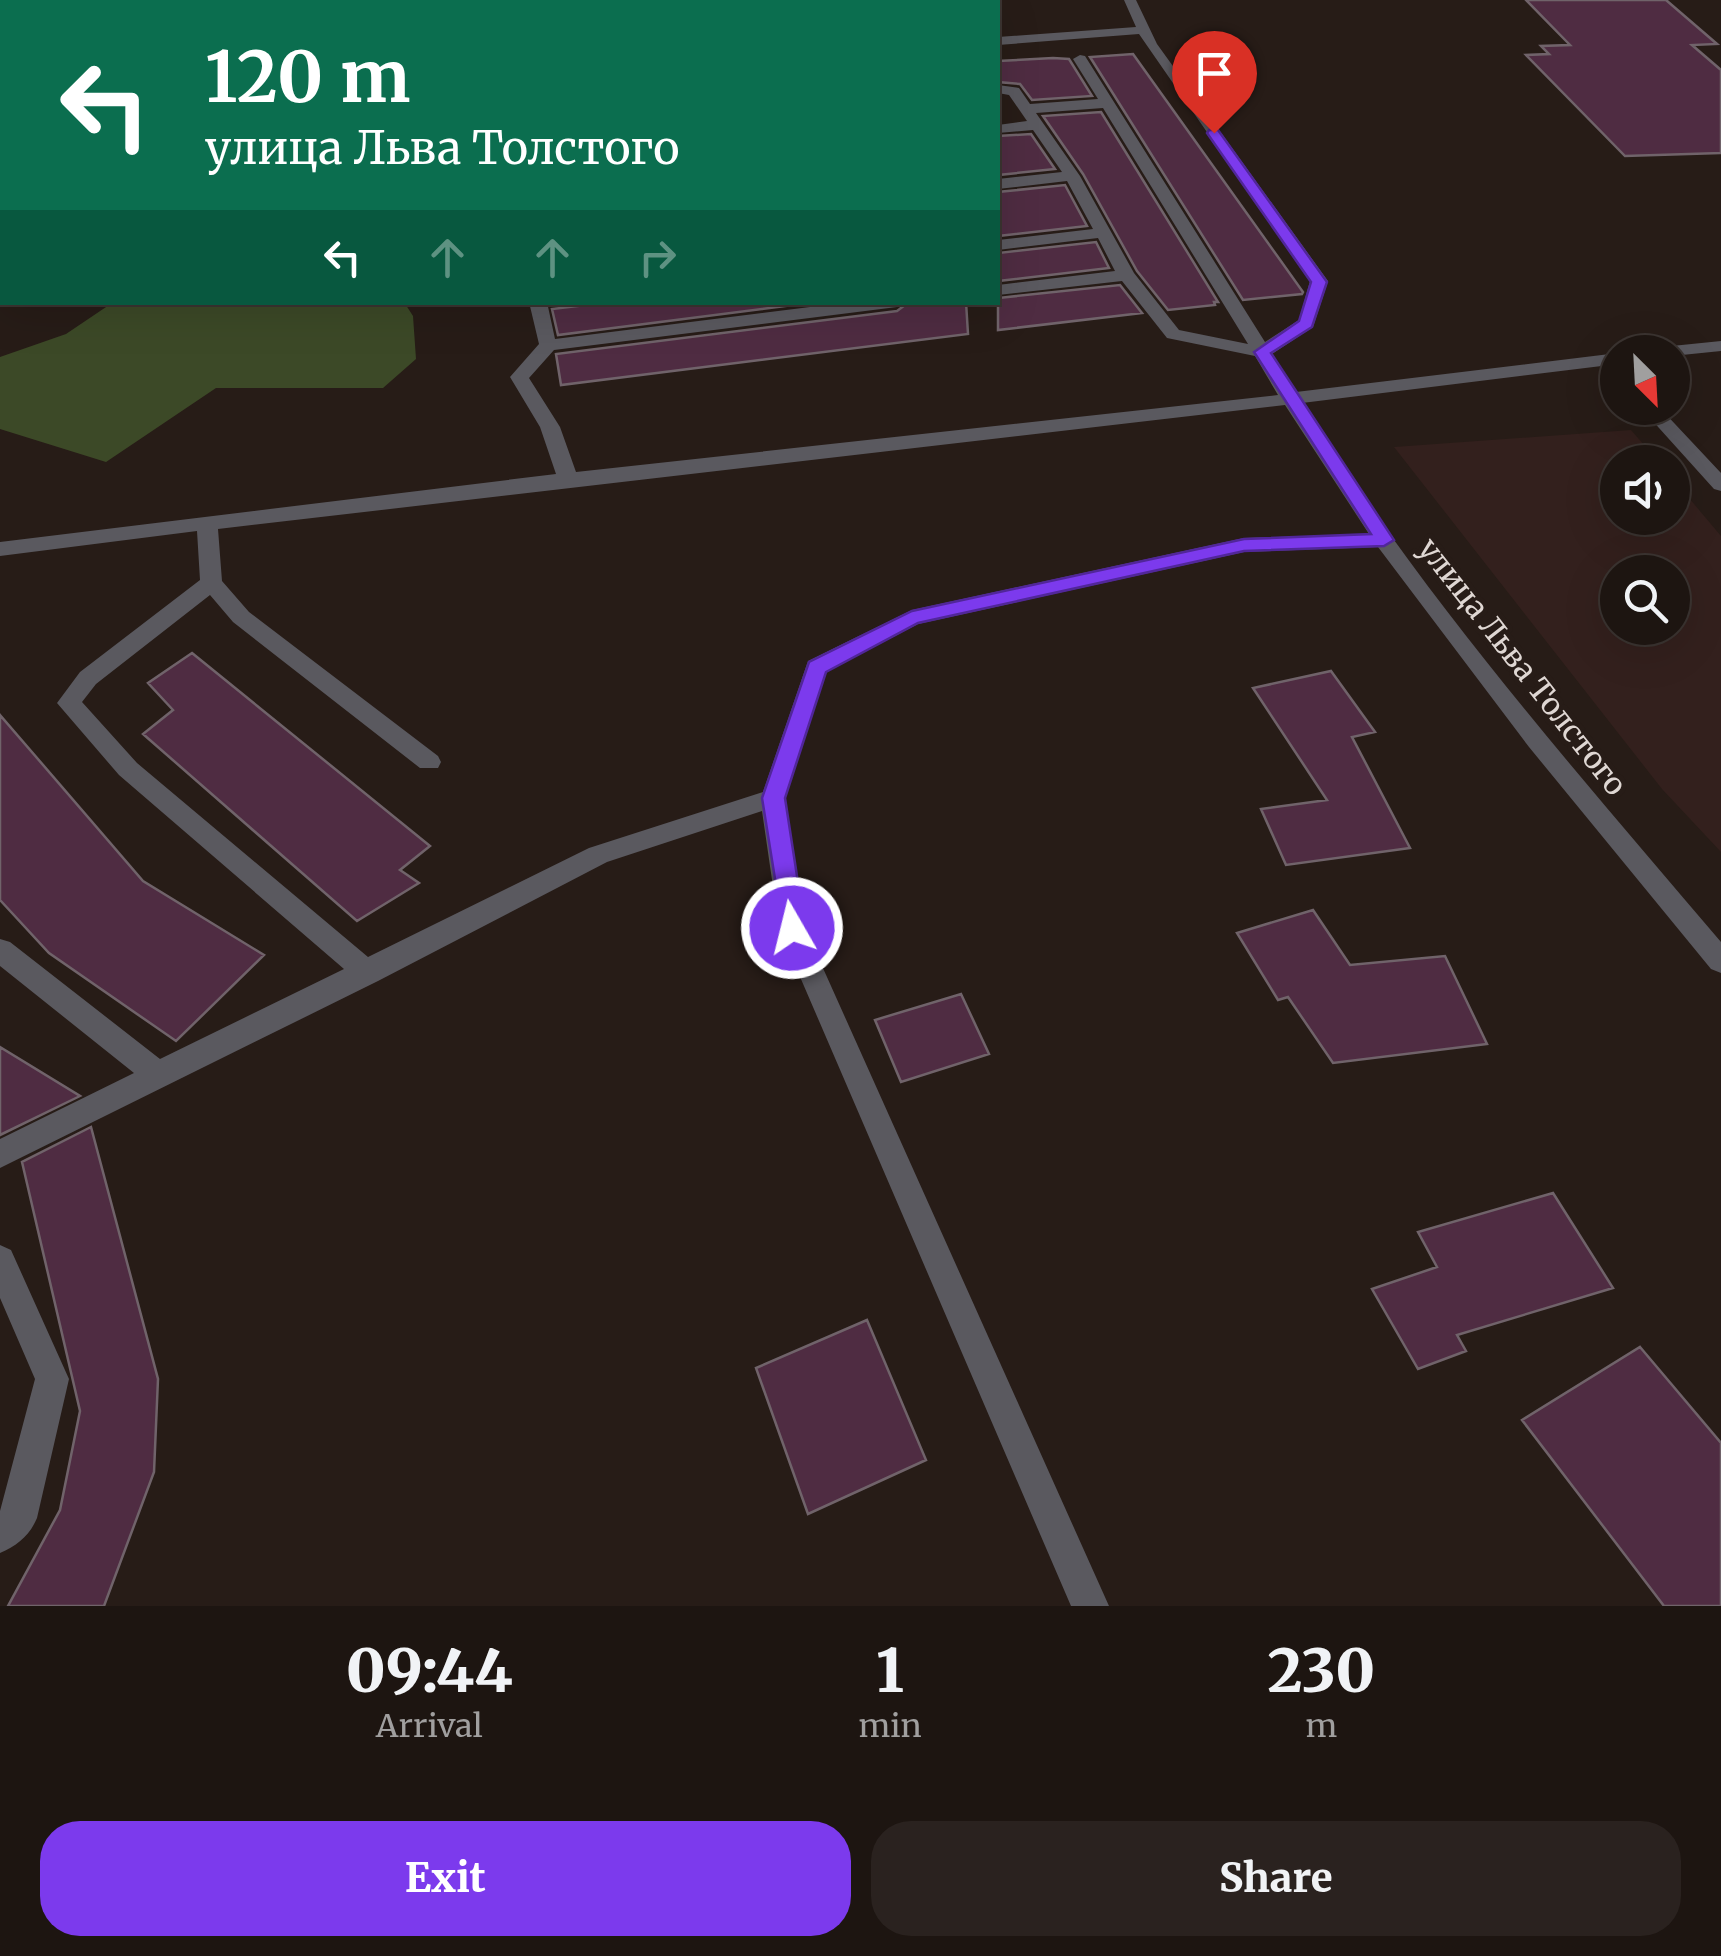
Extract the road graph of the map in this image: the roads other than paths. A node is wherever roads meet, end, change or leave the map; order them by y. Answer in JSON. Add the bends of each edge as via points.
{"nodes":[{"id":1,"x":1130,"y":0,"type":"edge"},
{"id":2,"x":1144,"y":30,"type":"junction"},
{"id":3,"x":1000,"y":40,"type":"edge"},
{"id":4,"x":1080,"y":59,"type":"dead end"},
{"id":5,"x":1000,"y":89,"type":"edge"},
{"id":6,"x":1108,"y":104,"type":"junction"},
{"id":7,"x":1030,"y":117,"type":"junction"},
{"id":8,"x":1000,"y":127,"type":"edge"},
{"id":9,"x":1072,"y":176,"type":"junction"},
{"id":10,"x":1000,"y":184,"type":"edge"},
{"id":11,"x":1102,"y":233,"type":"junction"},
{"id":12,"x":1000,"y":245,"type":"edge"},
{"id":13,"x":1126,"y":274,"type":"junction"},
{"id":14,"x":1000,"y":290,"type":"edge"},
{"id":15,"x":539,"y":305,"type":"edge"},
{"id":16,"x":873,"y":305,"type":"edge"},
{"id":17,"x":548,"y":345,"type":"junction"},
{"id":18,"x":1721,"y":346,"type":"edge"},
{"id":19,"x":1690,"y":349,"type":"edge"},
{"id":20,"x":1262,"y":352,"type":"junction"},
{"id":21,"x":1600,"y":365,"type":"edge"},
{"id":22,"x":1289,"y":399,"type":"junction"},
{"id":23,"x":1666,"y":425,"type":"edge"},
{"id":24,"x":568,"y":479,"type":"junction"},
{"id":25,"x":1721,"y":484,"type":"edge"},
{"id":26,"x":207,"y":524,"type":"junction"},
{"id":27,"x":1384,"y":540,"type":"junction"},
{"id":28,"x":0,"y":550,"type":"edge"},
{"id":29,"x":211,"y":583,"type":"junction"},
{"id":30,"x":429,"y":762,"type":"dead end"},
{"id":31,"x":774,"y":798,"type":"junction"},
{"id":32,"x":0,"y":949,"type":"edge"},
{"id":33,"x":1721,"y":961,"type":"edge"},
{"id":34,"x":368,"y":972,"type":"junction"},
{"id":35,"x":157,"y":1074,"type":"junction"},
{"id":36,"x":0,"y":1154,"type":"edge"},
{"id":37,"x":0,"y":1261,"type":"edge"},
{"id":38,"x":0,"y":1535,"type":"edge"},
{"id":39,"x":1090,"y":1606,"type":"edge"}],
"edges":[{"from":1,"to":2,"type":"street"},
{"from":2,"to":3,"type":"street"},
{"from":2,"to":20,"type":"street","via":[[1319,282],[1307,324]]},
{"from":4,"to":6,"type":"street","name":"улица Льва Толстого"},
{"from":5,"to":7,"type":"street","via":[[1014,91]]},
{"from":6,"to":7,"type":"street"},
{"from":6,"to":20,"type":"street","name":"улица Льва Толстого"},
{"from":7,"to":8,"type":"street"},
{"from":7,"to":9,"type":"street"},
{"from":9,"to":10,"type":"street"},
{"from":9,"to":11,"type":"street"},
{"from":11,"to":12,"type":"street"},
{"from":11,"to":13,"type":"street"},
{"from":13,"to":14,"type":"street"},
{"from":13,"to":20,"type":"street","via":[[1173,334]]},
{"from":15,"to":17,"type":"street"},
{"from":16,"to":17,"type":"street"},
{"from":17,"to":24,"type":"street","via":[[518,376],[550,427]]},
{"from":18,"to":19,"type":"street"},
{"from":20,"to":22,"type":"street","name":"улица Льва Толстого"},
{"from":21,"to":22,"type":"street"},
{"from":22,"to":24,"type":"street"},
{"from":22,"to":27,"type":"street","name":"улица Льва Толстого"},
{"from":23,"to":25,"type":"street"},
{"from":24,"to":26,"type":"street"},
{"from":26,"to":28,"type":"street"},
{"from":26,"to":29,"type":"street"},
{"from":27,"to":31,"type":"street","via":[[1244,545],[912,618],[816,667]]},
{"from":27,"to":33,"type":"street","name":"улица Льва Толстого","via":[[1540,744]]},
{"from":29,"to":30,"type":"street","via":[[241,617]]},
{"from":29,"to":34,"type":"street","via":[[88,678],[69,702],[128,769]]},
{"from":31,"to":34,"type":"street","via":[[598,855]]},
{"from":31,"to":39,"type":"street","via":[[792,928]]},
{"from":32,"to":35,"type":"street"},
{"from":34,"to":35,"type":"street"},
{"from":35,"to":36,"type":"street"},
{"from":37,"to":38,"type":"street","via":[[52,1379],[20,1518]]}]}
